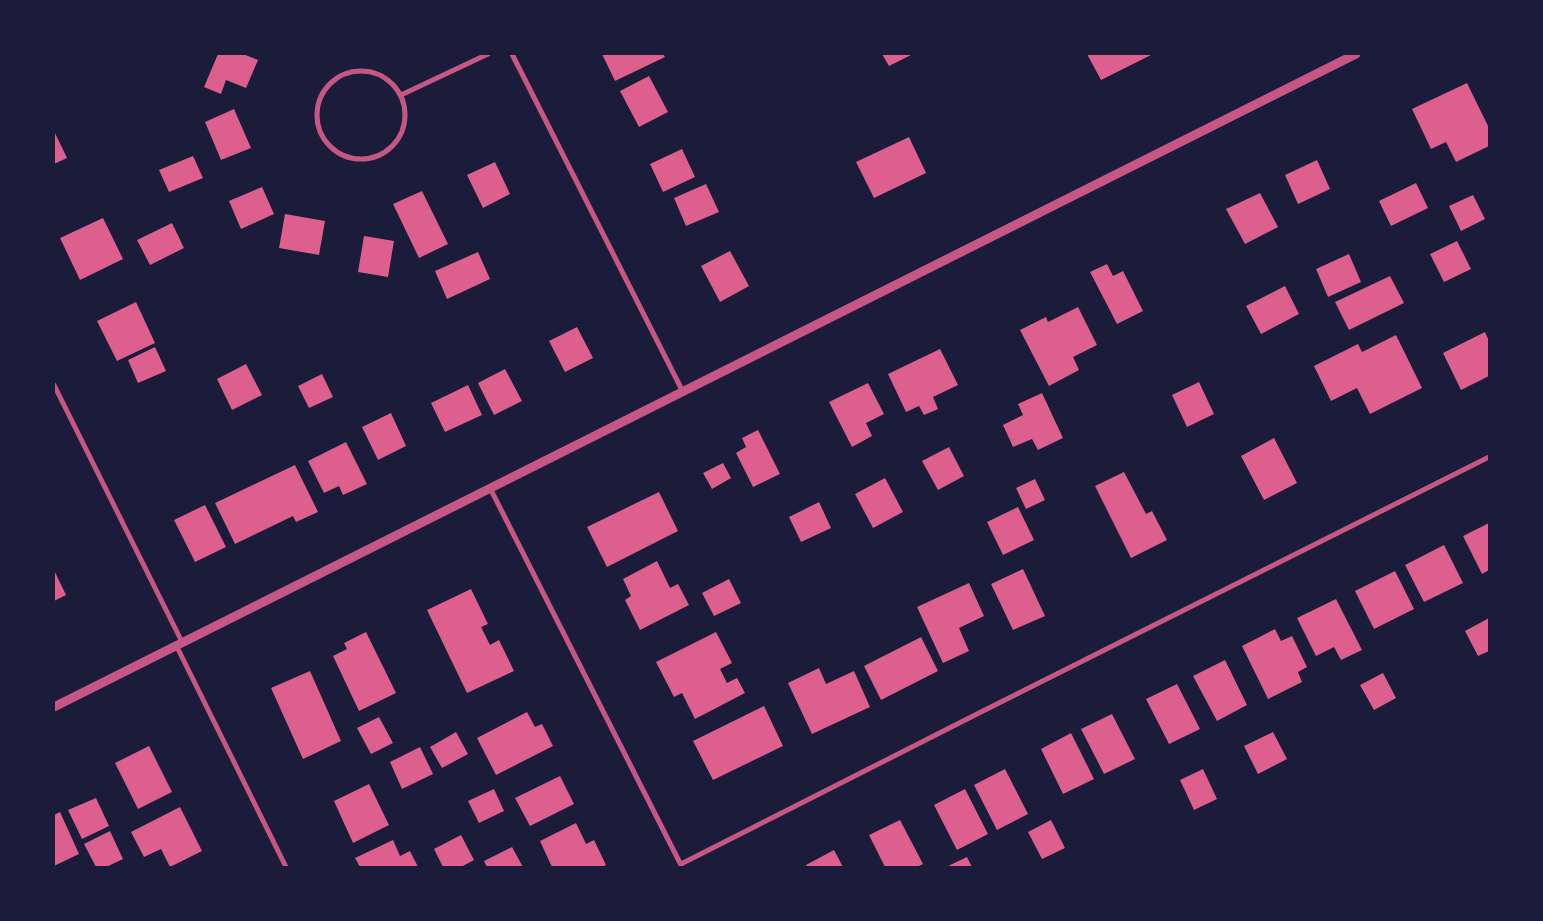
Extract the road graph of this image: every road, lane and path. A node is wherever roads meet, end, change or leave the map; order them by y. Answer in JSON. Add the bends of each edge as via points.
{"nodes":[{"id":1,"x":488,"y":54,"type":"edge"},
{"id":2,"x":512,"y":54,"type":"edge"},
{"id":3,"x":1356,"y":54,"type":"edge"},
{"id":4,"x":401,"y":95,"type":"junction"},
{"id":5,"x":54,"y":386,"type":"edge"},
{"id":6,"x":683,"y":392,"type":"junction"},
{"id":7,"x":1489,"y":457,"type":"edge"},
{"id":8,"x":490,"y":488,"type":"junction"},
{"id":9,"x":179,"y":644,"type":"junction"},
{"id":10,"x":54,"y":707,"type":"edge"},
{"id":11,"x":682,"y":866,"type":"edge"},
{"id":12,"x":286,"y":867,"type":"edge"}],
"edges":[{"from":1,"to":4,"type":"street"},
{"from":2,"to":6,"type":"street"},
{"from":3,"to":6,"type":"street"},
{"from":4,"to":4,"type":"street","via":[[404,128],[398,139],[382,154],[362,160],[342,155],[329,146],[321,133],[317,118],[319,102],[327,87],[339,78],[355,72],[374,73],[389,81]]},
{"from":5,"to":9,"type":"street"},
{"from":6,"to":8,"type":"street"},
{"from":7,"to":11,"type":"street"},
{"from":8,"to":9,"type":"street"},
{"from":8,"to":11,"type":"street"},
{"from":9,"to":10,"type":"street"},
{"from":9,"to":12,"type":"street"}]}
